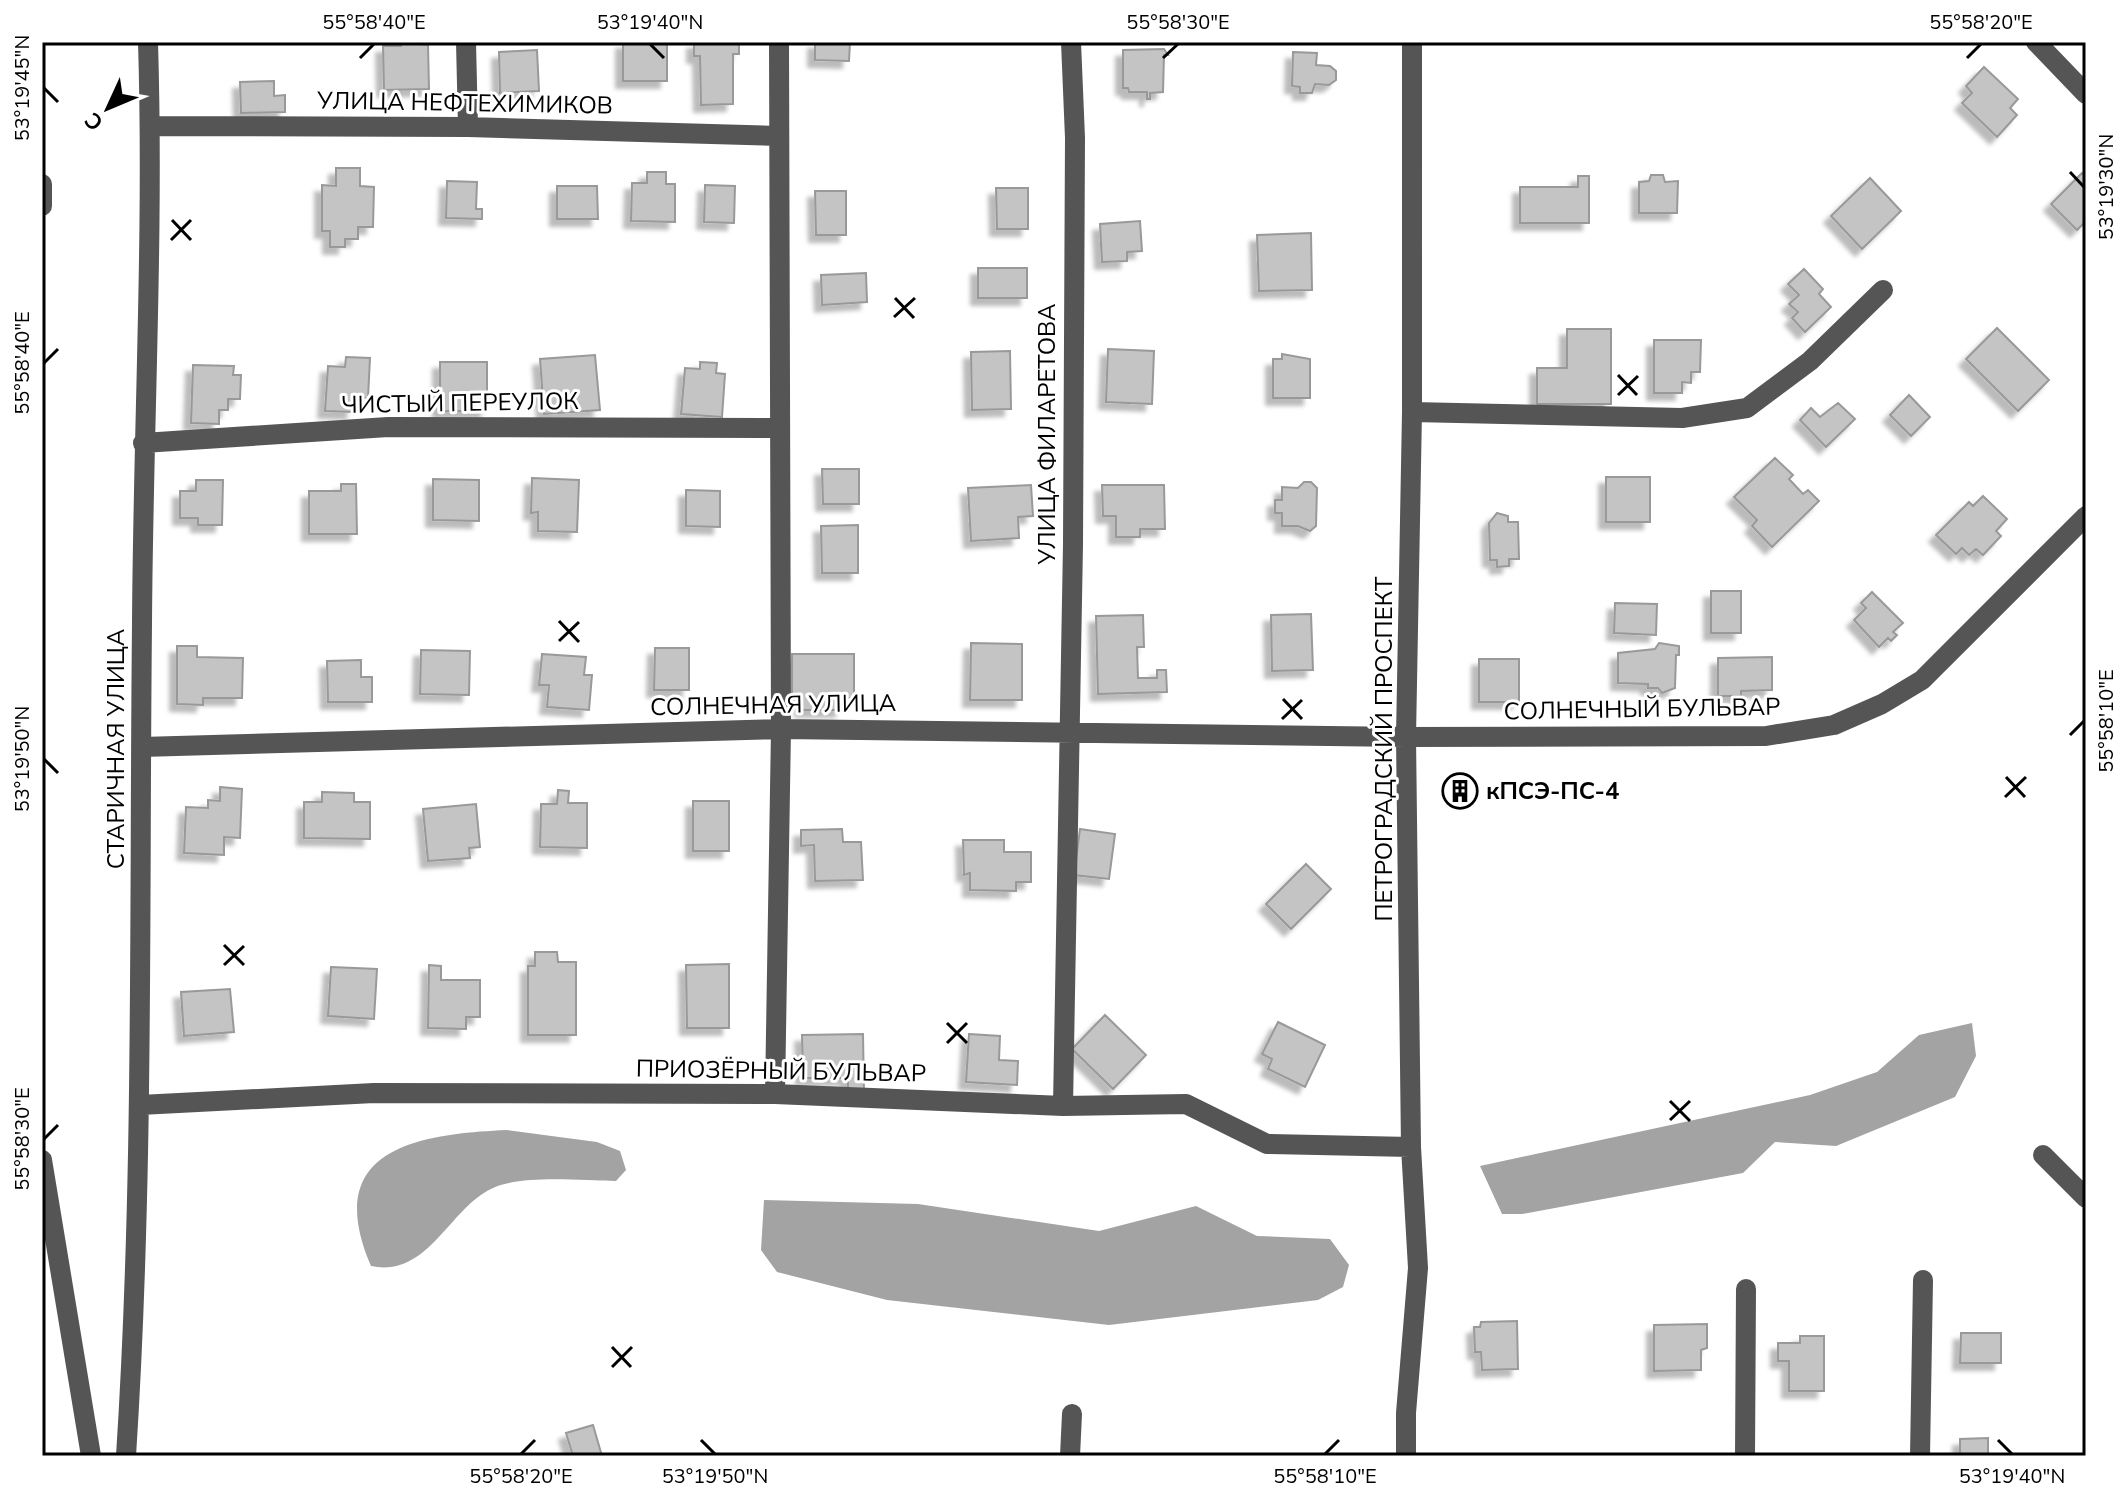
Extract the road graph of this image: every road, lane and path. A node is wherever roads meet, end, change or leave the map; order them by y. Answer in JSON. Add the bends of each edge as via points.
{"nodes":[{"id":1,"x":148,"y":42,"type":"edge"},
{"id":2,"x":466,"y":42,"type":"edge"},
{"id":3,"x":779,"y":42,"type":"edge"},
{"id":4,"x":1071,"y":42,"type":"edge"},
{"id":5,"x":1412,"y":42,"type":"edge"},
{"id":6,"x":2036,"y":42,"type":"edge"},
{"id":7,"x":2086,"y":94,"type":"edge"},
{"id":8,"x":151,"y":126,"type":"junction"},
{"id":9,"x":468,"y":127,"type":"junction"},
{"id":10,"x":779,"y":136,"type":"junction"},
{"id":11,"x":42,"y":184,"type":"edge"},
{"id":12,"x":42,"y":206,"type":"edge"},
{"id":13,"x":1883,"y":290,"type":"dead end"},
{"id":14,"x":1412,"y":412,"type":"junction"},
{"id":15,"x":778,"y":428,"type":"junction"},
{"id":16,"x":143,"y":443,"type":"junction"},
{"id":17,"x":2086,"y":516,"type":"edge"},
{"id":18,"x":781,"y":729,"type":"junction"},
{"id":19,"x":1071,"y":730,"type":"junction"},
{"id":20,"x":1406,"y":737,"type":"junction"},
{"id":21,"x":141,"y":747,"type":"junction"},
{"id":22,"x":775,"y":1094,"type":"junction"},
{"id":23,"x":140,"y":1105,"type":"junction"},
{"id":24,"x":1063,"y":1106,"type":"junction"},
{"id":25,"x":1411,"y":1147,"type":"junction"},
{"id":26,"x":2043,"y":1155,"type":"dead end"},
{"id":27,"x":42,"y":1160,"type":"edge"},
{"id":28,"x":2086,"y":1198,"type":"edge"},
{"id":29,"x":1923,"y":1280,"type":"dead end"},
{"id":30,"x":1746,"y":1289,"type":"dead end"},
{"id":31,"x":1072,"y":1414,"type":"dead end"},
{"id":32,"x":91,"y":1456,"type":"edge"},
{"id":33,"x":126,"y":1456,"type":"edge"},
{"id":34,"x":1070,"y":1456,"type":"edge"},
{"id":35,"x":1406,"y":1456,"type":"edge"},
{"id":36,"x":1745,"y":1456,"type":"edge"},
{"id":37,"x":1920,"y":1456,"type":"edge"}],
"edges":[{"from":1,"to":8,"type":"street","name":"СТАРИЧНАЯ УЛИЦА"},
{"from":2,"to":9,"type":"street"},
{"from":3,"to":10,"type":"street"},
{"from":4,"to":19,"type":"street","name":"УЛИЦА ФИЛАРЕТОВА"},
{"from":5,"to":14,"type":"street","name":"ПЕТРОГРАДСКИЙ ПРОСПЕКТ"},
{"from":6,"to":7,"type":"street"},
{"from":8,"to":9,"type":"street","name":"УЛИЦА НЕФТЕХИМИКОВ"},
{"from":8,"to":16,"type":"street","name":"СТАРИЧНАЯ УЛИЦА"},
{"from":9,"to":10,"type":"street","name":"УЛИЦА НЕФТЕХИМИКОВ"},
{"from":10,"to":15,"type":"street"},
{"from":11,"to":12,"type":"street"},
{"from":13,"to":14,"type":"street","via":[[1810,361],[1747,408],[1682,418]]},
{"from":14,"to":20,"type":"street","name":"ПЕТРОГРАДСКИЙ ПРОСПЕКТ"},
{"from":15,"to":16,"type":"street","name":"ЧИСТЫЙ ПЕРЕУЛОК","via":[[388,427]]},
{"from":15,"to":18,"type":"street"},
{"from":16,"to":21,"type":"street","name":"СТАРИЧНАЯ УЛИЦА"},
{"from":17,"to":20,"type":"street","name":"СОЛНЕЧНЫЙ БУЛЬВАР","via":[[1922,680],[1834,725],[1766,736]]},
{"from":18,"to":19,"type":"street","name":"СОЛНЕЧНАЯ УЛИЦА"},
{"from":18,"to":21,"type":"street","name":"СОЛНЕЧНАЯ УЛИЦА"},
{"from":18,"to":22,"type":"street"},
{"from":19,"to":20,"type":"street","name":"СОЛНЕЧНАЯ УЛИЦА"},
{"from":19,"to":24,"type":"street","name":"УЛИЦА ФИЛАРЕТОВА"},
{"from":20,"to":25,"type":"street","name":"ПЕТРОГРАДСКИЙ ПРОСПЕКТ"},
{"from":21,"to":23,"type":"street","name":"СТАРИЧНАЯ УЛИЦА"},
{"from":22,"to":23,"type":"street","name":"ПРИОЗЁРНЫЙ БУЛЬВАР","via":[[374,1093]]},
{"from":22,"to":24,"type":"street","name":"ПРИОЗЁРНЫЙ БУЛЬВАР"},
{"from":23,"to":33,"type":"street","name":"СТАРИЧНАЯ УЛИЦА"},
{"from":24,"to":25,"type":"street","name":"ПРИОЗЁРНЫЙ БУЛЬВАР","via":[[1186,1104],[1267,1144]]},
{"from":25,"to":35,"type":"street","name":"ПЕТРОГРАДСКИЙ ПРОСПЕКТ","via":[[1418,1268]]},
{"from":26,"to":28,"type":"street"},
{"from":27,"to":32,"type":"street"},
{"from":29,"to":37,"type":"street"},
{"from":30,"to":36,"type":"street"},
{"from":31,"to":34,"type":"street"}]}
